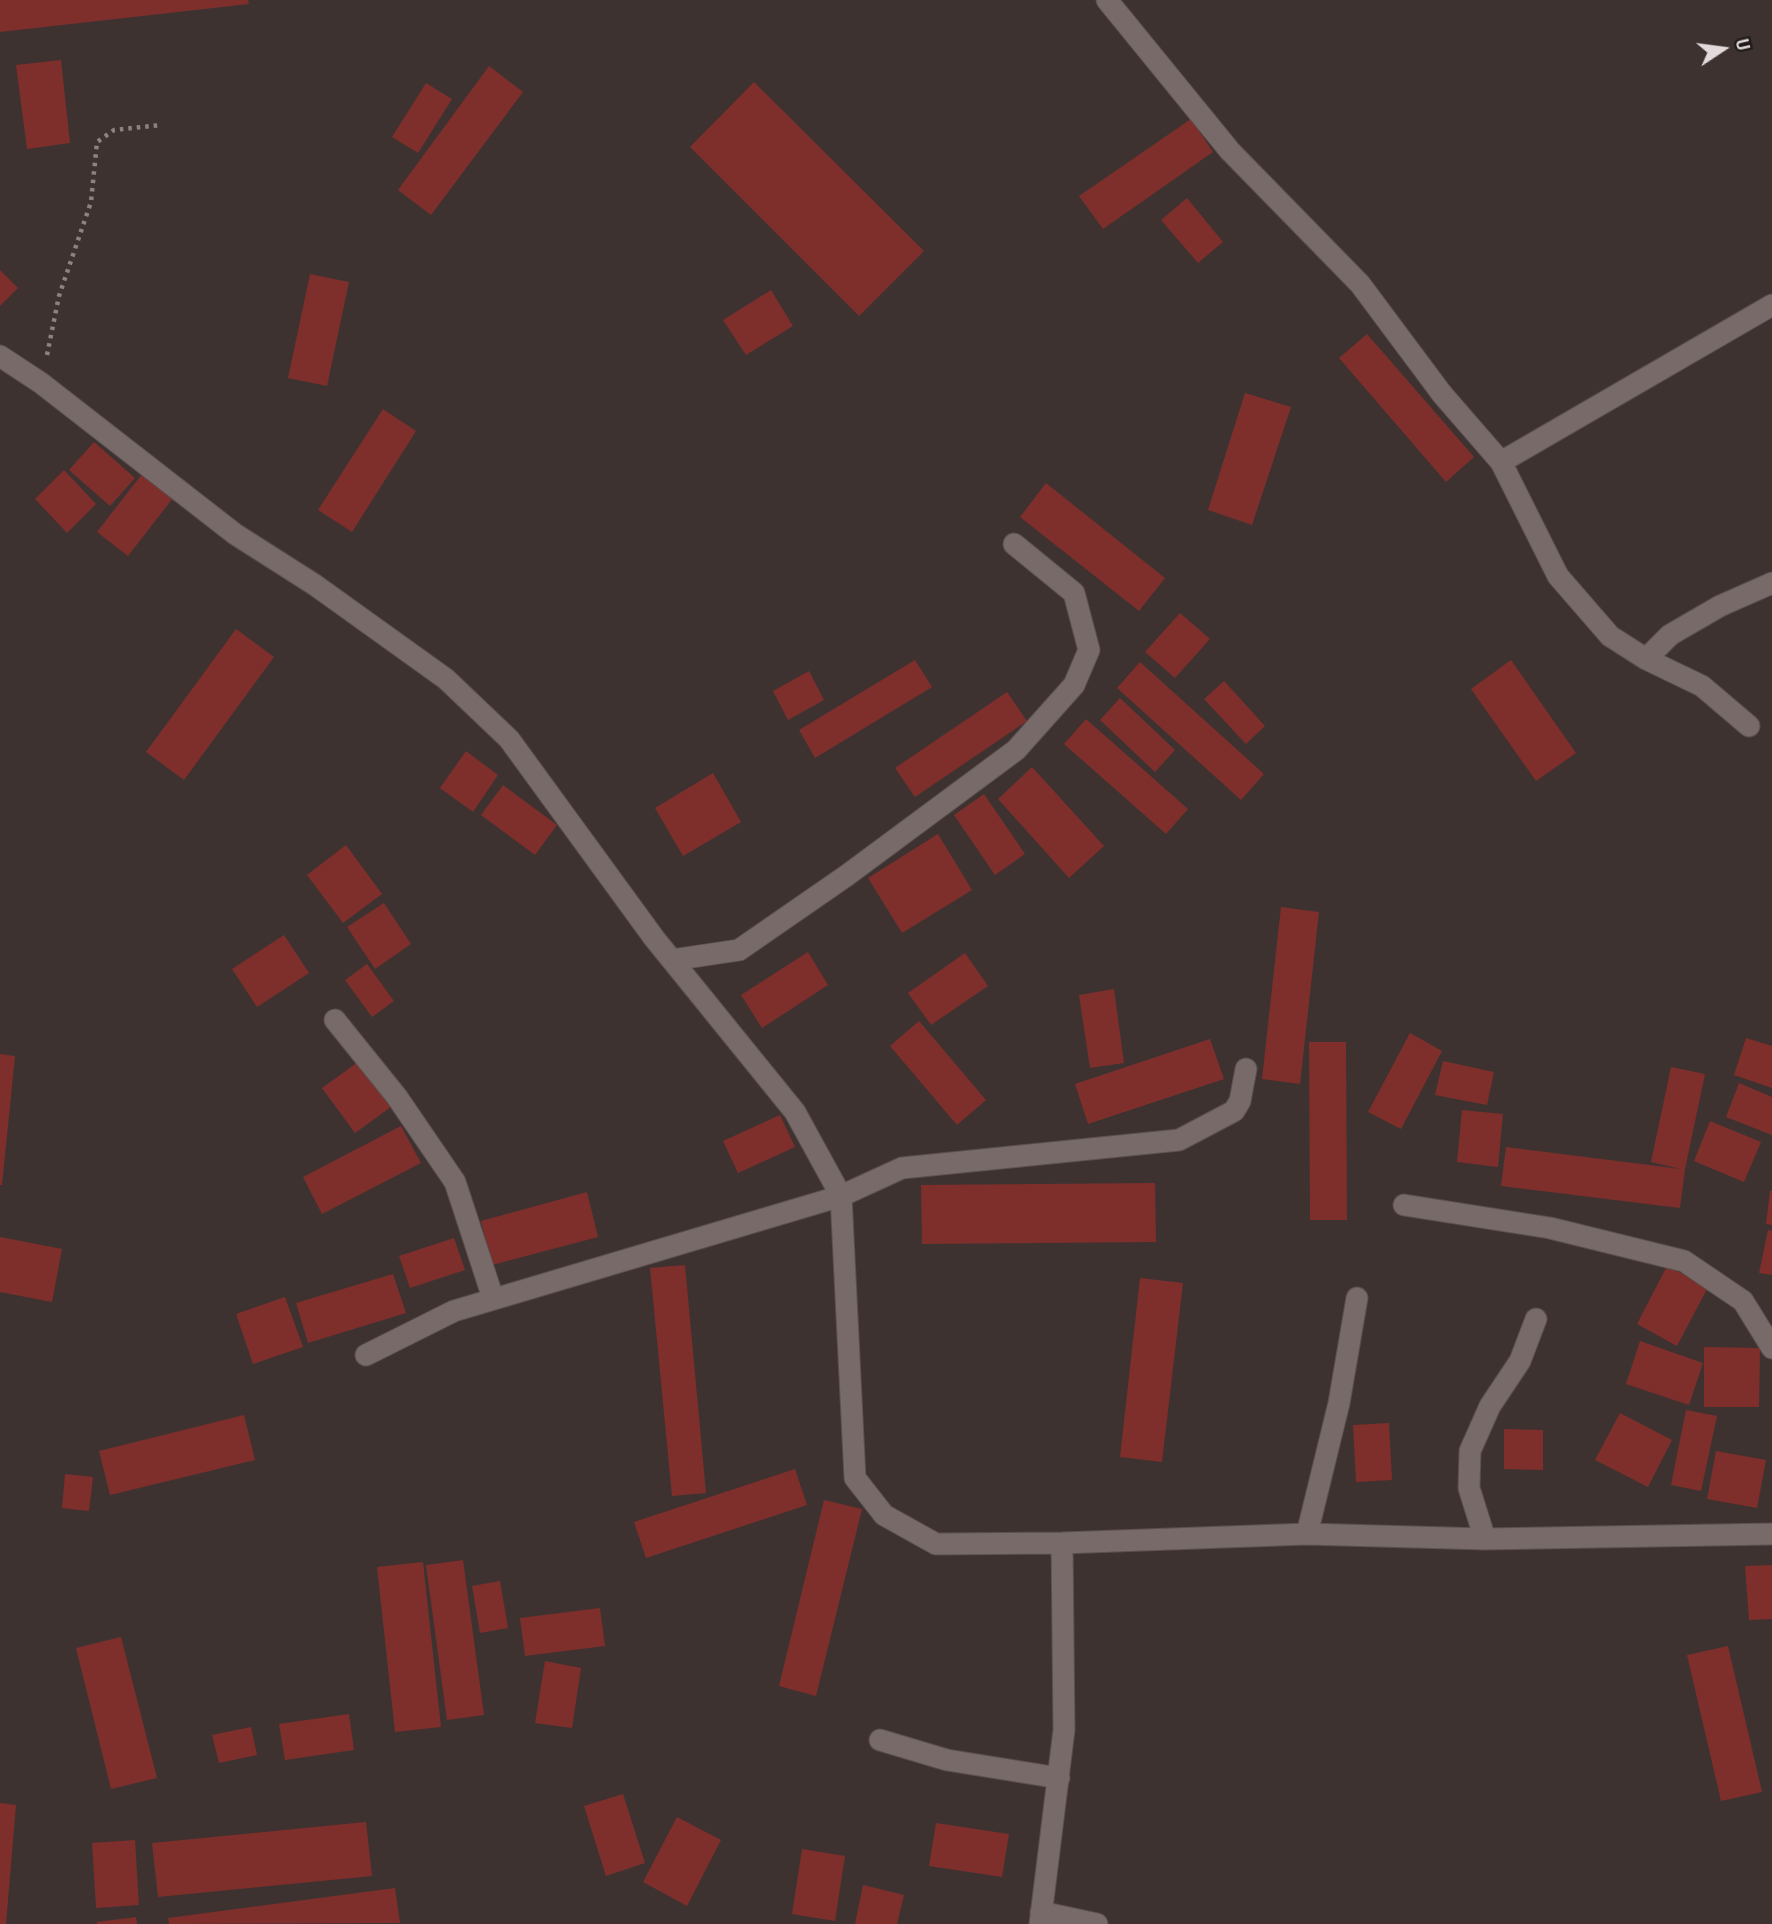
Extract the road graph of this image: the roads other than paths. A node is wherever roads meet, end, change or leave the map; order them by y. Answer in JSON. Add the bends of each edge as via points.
{"nodes":[{"id":1,"x":1107,"y":0,"type":"edge"},
{"id":2,"x":1772,"y":305,"type":"edge"},
{"id":3,"x":0,"y":356,"type":"edge"},
{"id":4,"x":1501,"y":462,"type":"junction"},
{"id":5,"x":1014,"y":544,"type":"dead end"},
{"id":6,"x":1772,"y":583,"type":"edge"},
{"id":7,"x":1646,"y":659,"type":"junction"},
{"id":8,"x":1749,"y":726,"type":"dead end"},
{"id":9,"x":672,"y":960,"type":"junction"},
{"id":10,"x":335,"y":1020,"type":"dead end"},
{"id":11,"x":1246,"y":1069,"type":"dead end"},
{"id":12,"x":841,"y":1196,"type":"junction"},
{"id":13,"x":1404,"y":1205,"type":"dead end"},
{"id":14,"x":493,"y":1298,"type":"junction"},
{"id":15,"x":1357,"y":1298,"type":"dead end"},
{"id":16,"x":1536,"y":1319,"type":"dead end"},
{"id":17,"x":1772,"y":1348,"type":"edge"},
{"id":18,"x":366,"y":1355,"type":"dead end"},
{"id":19,"x":1307,"y":1534,"type":"junction"},
{"id":20,"x":1772,"y":1534,"type":"edge"},
{"id":21,"x":1485,"y":1539,"type":"junction"},
{"id":22,"x":1062,"y":1543,"type":"junction"},
{"id":23,"x":880,"y":1740,"type":"dead end"},
{"id":24,"x":1059,"y":1778,"type":"junction"},
{"id":25,"x":1040,"y":1918,"type":"edge"},
{"id":26,"x":1097,"y":1924,"type":"edge"}],
"edges":[{"from":1,"to":4,"type":"street","via":[[1230,152],[1360,284],[1442,394]]},
{"from":2,"to":4,"type":"street"},
{"from":3,"to":9,"type":"street","via":[[235,534],[446,679],[509,739]]},
{"from":4,"to":7,"type":"street","via":[[1558,576],[1610,636]]},
{"from":5,"to":9,"type":"street","via":[[1074,593],[1088,650],[1074,685],[1016,750],[739,950]]},
{"from":6,"to":7,"type":"street","via":[[1670,635]]},
{"from":7,"to":8,"type":"street","via":[[1702,686]]},
{"from":9,"to":12,"type":"street","via":[[795,1111]]},
{"from":10,"to":14,"type":"street","via":[[397,1097],[455,1182]]},
{"from":11,"to":12,"type":"street","via":[[1234,1111],[1179,1140],[902,1168]]},
{"from":12,"to":14,"type":"street"},
{"from":12,"to":22,"type":"street","via":[[855,1478],[884,1515],[936,1544]]},
{"from":13,"to":17,"type":"street","via":[[1550,1228],[1684,1261],[1743,1301]]},
{"from":14,"to":18,"type":"street","via":[[454,1311]]},
{"from":15,"to":19,"type":"street","via":[[1339,1403]]},
{"from":16,"to":21,"type":"street","via":[[1520,1361],[1490,1406],[1470,1451],[1469,1488]]},
{"from":19,"to":21,"type":"street"},
{"from":19,"to":22,"type":"street"},
{"from":20,"to":21,"type":"street"},
{"from":22,"to":24,"type":"street","via":[[1064,1730]]},
{"from":23,"to":24,"type":"street","via":[[947,1760]]},
{"from":24,"to":25,"type":"street"},
{"from":25,"to":26,"type":"street"}]}
